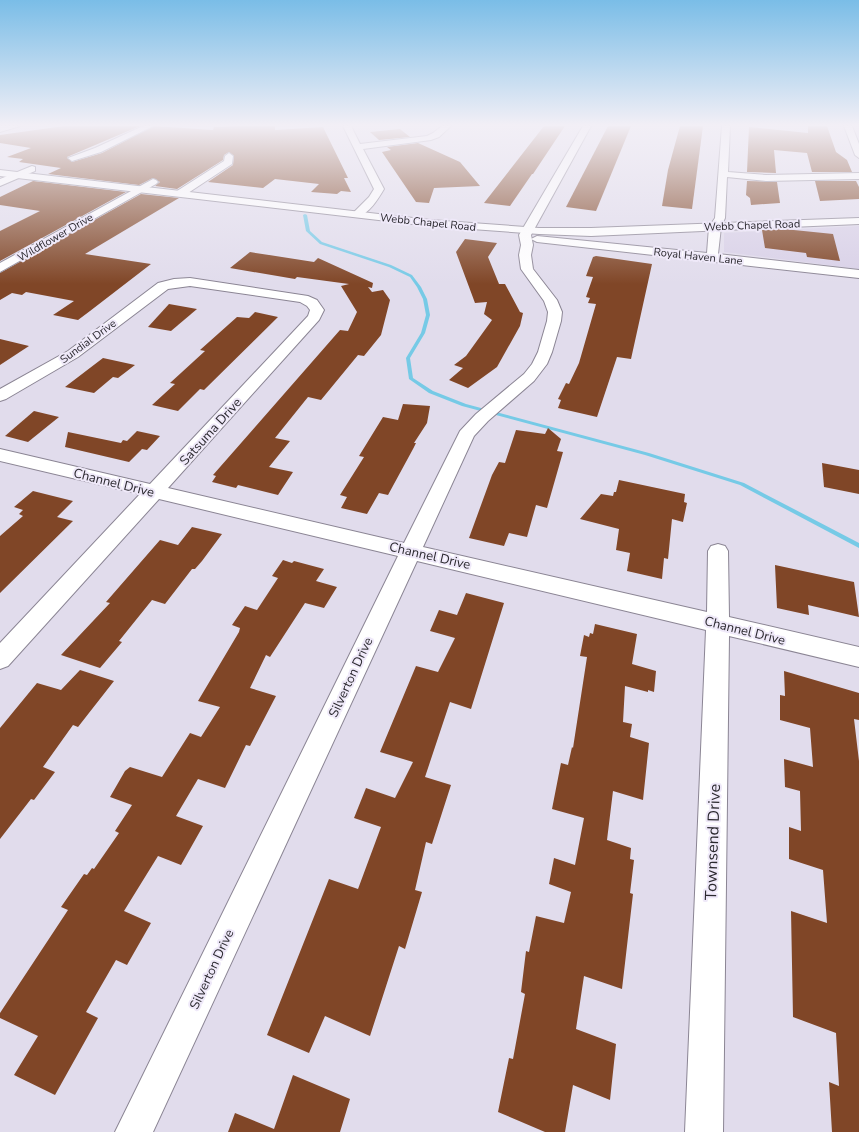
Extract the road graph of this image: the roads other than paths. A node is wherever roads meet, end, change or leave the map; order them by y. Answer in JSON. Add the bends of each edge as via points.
{"nodes":[{"id":1,"x":11,"y":179,"type":"edge"},
{"id":2,"x":44,"y":179,"type":"edge"},
{"id":3,"x":123,"y":179,"type":"edge"},
{"id":4,"x":204,"y":179,"type":"edge"},
{"id":5,"x":373,"y":179,"type":"edge"},
{"id":6,"x":559,"y":179,"type":"edge"},
{"id":7,"x":722,"y":179,"type":"edge"},
{"id":8,"x":153,"y":182,"type":"junction"},
{"id":9,"x":0,"y":184,"type":"edge"},
{"id":10,"x":193,"y":186,"type":"junction"},
{"id":11,"x":140,"y":189,"type":"junction"},
{"id":12,"x":181,"y":193,"type":"junction"},
{"id":13,"x":361,"y":210,"type":"junction"},
{"id":14,"x":859,"y":211,"type":"edge"},
{"id":15,"x":834,"y":212,"type":"junction"},
{"id":16,"x":847,"y":221,"type":"junction"},
{"id":17,"x":859,"y":221,"type":"edge"},
{"id":18,"x":718,"y":222,"type":"junction"},
{"id":19,"x":532,"y":233,"type":"junction"},
{"id":20,"x":712,"y":256,"type":"junction"},
{"id":21,"x":0,"y":268,"type":"edge"},
{"id":22,"x":859,"y":274,"type":"edge"},
{"id":23,"x":174,"y":283,"type":"joint"},
{"id":24,"x":0,"y":396,"type":"edge"},
{"id":25,"x":0,"y":455,"type":"edge"},
{"id":26,"x":155,"y":492,"type":"junction"},
{"id":27,"x":409,"y":550,"type":"junction"},
{"id":28,"x":718,"y":551,"type":"dead end"},
{"id":29,"x":718,"y":623,"type":"junction"},
{"id":30,"x":859,"y":658,"type":"edge"},
{"id":31,"x":0,"y":659,"type":"edge"},
{"id":32,"x":134,"y":1132,"type":"edge"},
{"id":33,"x":704,"y":1132,"type":"edge"}],
"edges":[{"from":1,"to":9,"type":"street"},
{"from":2,"to":11,"type":"main road","name":"Webb Chapel Road"},
{"from":3,"to":8,"type":"main road","name":"Webb Chapel Road"},
{"from":4,"to":10,"type":"street"},
{"from":5,"to":13,"type":"street","via":[[378,189],[373,199]]},
{"from":6,"to":19,"type":"street"},
{"from":7,"to":18,"type":"street"},
{"from":8,"to":10,"type":"main road","name":"Webb Chapel Road"},
{"from":8,"to":11,"type":"street","name":"Wildflower Drive"},
{"from":10,"to":12,"type":"street"},
{"from":10,"to":13,"type":"main road","name":"Webb Chapel Road"},
{"from":11,"to":12,"type":"main road","name":"Webb Chapel Road"},
{"from":11,"to":21,"type":"street","name":"Wildflower Drive"},
{"from":12,"to":13,"type":"main road","name":"Webb Chapel Road"},
{"from":13,"to":19,"type":"main road","name":"Webb Chapel Road","via":[[458,226]]},
{"from":14,"to":15,"type":"main road","name":"Webb Chapel Road"},
{"from":15,"to":16,"type":"main road"},
{"from":15,"to":18,"type":"main road","name":"Webb Chapel Road"},
{"from":16,"to":17,"type":"main road","name":"Webb Chapel Road"},
{"from":16,"to":18,"type":"main road","name":"Webb Chapel Road"},
{"from":18,"to":19,"type":"main road","name":"Webb Chapel Road","via":[[591,232]]},
{"from":18,"to":20,"type":"street"},
{"from":19,"to":20,"type":"street","name":"Royal Haven Lane"},
{"from":19,"to":27,"type":"street","name":"Silverton Drive","via":[[524,255],[525,267],[533,281],[550,300],[555,312],[555,320],[543,357],[527,379],[487,412],[466,435]]},
{"from":20,"to":22,"type":"street","name":"Royal Haven Lane"},
{"from":23,"to":24,"type":"street","name":"Sundial Drive","via":[[155,291],[73,354]]},
{"from":23,"to":26,"type":"street","name":"Satsuma Drive","via":[[190,282],[303,299],[312,303],[317,310],[314,317]]},
{"from":25,"to":26,"type":"street","name":"Channel Drive"},
{"from":26,"to":27,"type":"street","name":"Channel Drive"},
{"from":26,"to":31,"type":"street","name":"Satsuma Drive"},
{"from":27,"to":29,"type":"street","name":"Channel Drive"},
{"from":27,"to":32,"type":"street","name":"Silverton Drive"},
{"from":28,"to":29,"type":"street","name":"Townsend Drive"},
{"from":29,"to":30,"type":"street","name":"Channel Drive"},
{"from":29,"to":33,"type":"street","name":"Townsend Drive"}]}
